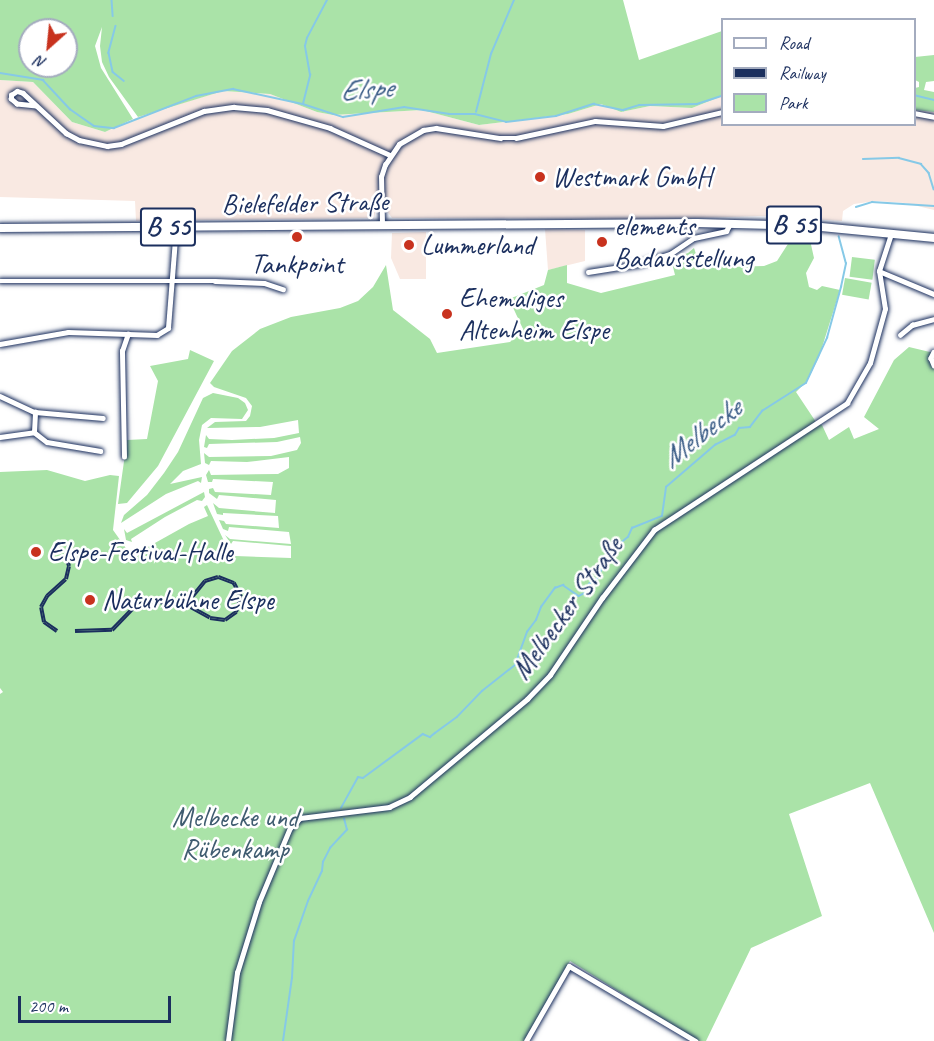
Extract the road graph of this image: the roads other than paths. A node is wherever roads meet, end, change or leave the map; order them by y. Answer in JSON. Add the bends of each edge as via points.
{"nodes":[{"id":1,"x":36,"y":106,"type":"junction"},
{"id":2,"x":721,"y":112,"type":"edge"},
{"id":3,"x":916,"y":113,"type":"edge"},
{"id":4,"x":934,"y":117,"type":"edge"},
{"id":5,"x":390,"y":155,"type":"junction"},
{"id":6,"x":381,"y":224,"type":"junction"},
{"id":7,"x":730,"y":224,"type":"junction"},
{"id":8,"x":176,"y":227,"type":"junction"},
{"id":9,"x":0,"y":228,"type":"edge"},
{"id":10,"x":891,"y":233,"type":"junction"},
{"id":11,"x":934,"y":238,"type":"edge"},
{"id":12,"x":879,"y":271,"type":"junction"},
{"id":13,"x":588,"y":272,"type":"dead end"},
{"id":14,"x":0,"y":281,"type":"edge"},
{"id":15,"x":173,"y":281,"type":"junction"},
{"id":16,"x":283,"y":289,"type":"dead end"},
{"id":17,"x":934,"y":294,"type":"edge"},
{"id":18,"x":934,"y":319,"type":"edge"},
{"id":19,"x":128,"y":334,"type":"junction"},
{"id":20,"x":900,"y":334,"type":"dead end"},
{"id":21,"x":0,"y":344,"type":"edge"},
{"id":22,"x":934,"y":352,"type":"edge"},
{"id":23,"x":934,"y":365,"type":"edge"},
{"id":24,"x":0,"y":396,"type":"edge"},
{"id":25,"x":35,"y":412,"type":"junction"},
{"id":26,"x":103,"y":418,"type":"dead end"},
{"id":27,"x":34,"y":432,"type":"junction"},
{"id":28,"x":0,"y":437,"type":"edge"},
{"id":29,"x":100,"y":452,"type":"dead end"},
{"id":30,"x":124,"y":457,"type":"dead end"},
{"id":31,"x":228,"y":1041,"type":"edge"},
{"id":32,"x":526,"y":1041,"type":"edge"},
{"id":33,"x":696,"y":1041,"type":"edge"}],
"edges":[{"from":1,"to":1,"type":"street","via":[[20,92],[11,95],[17,104]]},
{"from":1,"to":5,"type":"street","via":[[79,140],[107,146],[204,111],[234,107],[267,110],[330,128]]},
{"from":2,"to":5,"type":"street","via":[[663,126],[595,121],[516,138],[436,128],[409,136]]},
{"from":3,"to":4,"type":"street"},
{"from":5,"to":6,"type":"street","via":[[381,177]]},
{"from":6,"to":7,"type":"main road","name":"Bielefelder Straße","number":"B 55"},
{"from":6,"to":8,"type":"main road","name":"Bielefelder Straße","number":"B 55"},
{"from":7,"to":10,"type":"main road","number":"B 55"},
{"from":7,"to":13,"type":"street","via":[[726,231],[694,238],[670,254],[639,264]]},
{"from":8,"to":9,"type":"main road","name":"Bielefelder Straße","number":"B 55"},
{"from":8,"to":15,"type":"street"},
{"from":10,"to":11,"type":"main road","number":"B 55"},
{"from":10,"to":12,"type":"street","name":"Melbecker Straße"},
{"from":12,"to":17,"type":"street"},
{"from":12,"to":31,"type":"street","name":"Melbecker Straße","via":[[885,309],[870,363],[847,403],[654,530],[550,675],[410,797],[388,807],[300,818],[290,828],[259,902],[237,973]]},
{"from":14,"to":15,"type":"street"},
{"from":15,"to":16,"type":"street","via":[[257,283]]},
{"from":15,"to":19,"type":"street","via":[[166,331],[156,335]]},
{"from":18,"to":20,"type":"street","via":[[912,325]]},
{"from":19,"to":21,"type":"street","via":[[68,332]]},
{"from":19,"to":30,"type":"street","via":[[121,358]]},
{"from":22,"to":23,"type":"street"},
{"from":24,"to":25,"type":"street"},
{"from":25,"to":26,"type":"street"},
{"from":25,"to":27,"type":"street"},
{"from":27,"to":28,"type":"street"},
{"from":27,"to":29,"type":"street","via":[[47,442]]},
{"from":32,"to":33,"type":"street","via":[[569,966]]}]}
